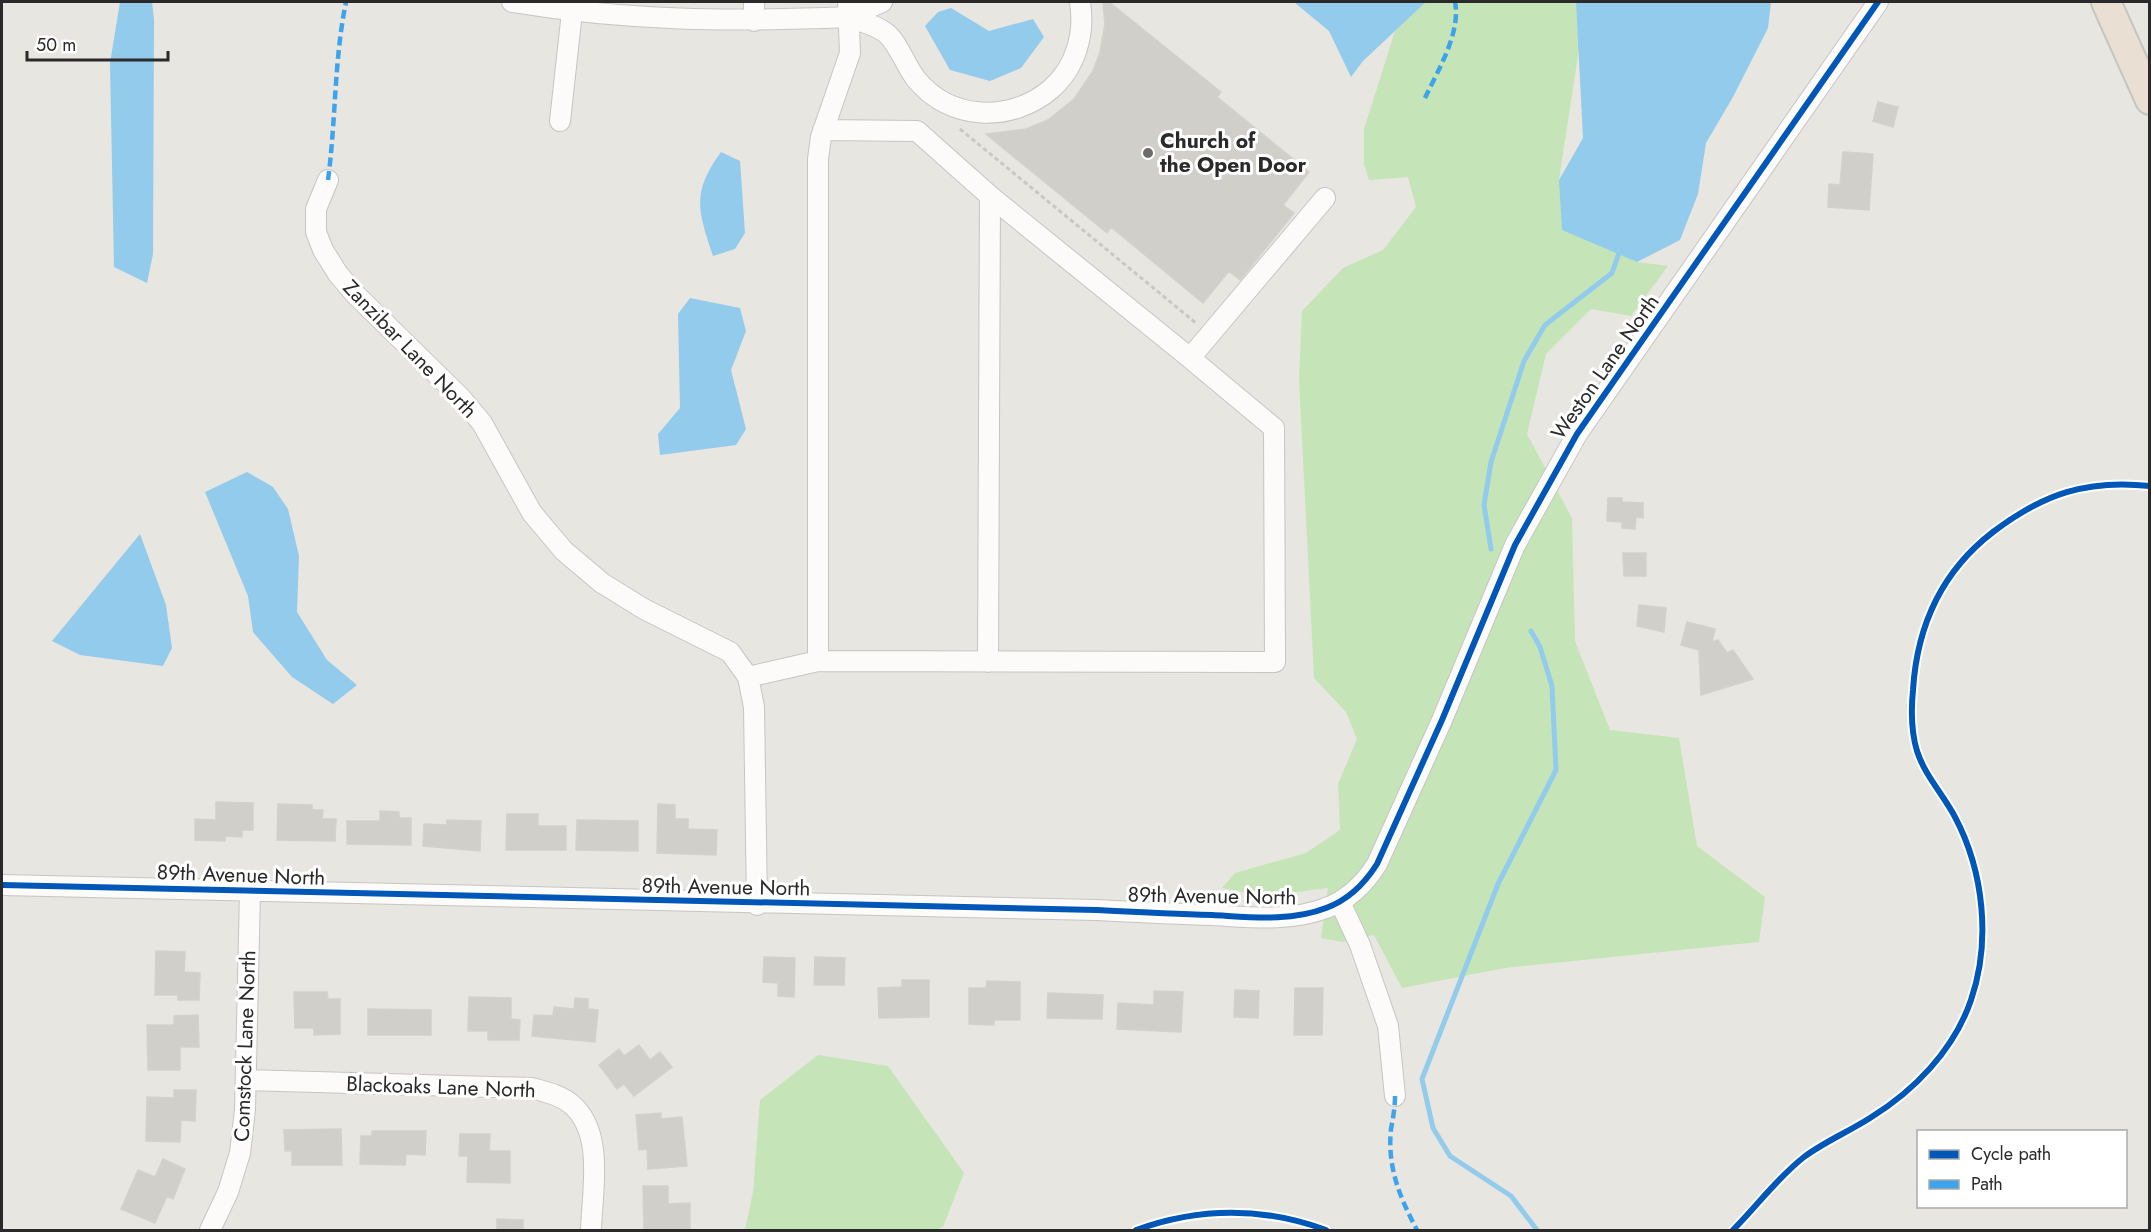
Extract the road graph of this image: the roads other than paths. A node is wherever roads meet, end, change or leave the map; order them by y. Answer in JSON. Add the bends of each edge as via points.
{"nodes":[{"id":1,"x":512,"y":2,"type":"edge"},
{"id":2,"x":882,"y":2,"type":"edge"},
{"id":3,"x":1080,"y":2,"type":"edge"},
{"id":4,"x":1878,"y":2,"type":"edge"},
{"id":5,"x":2106,"y":2,"type":"edge"},
{"id":6,"x":596,"y":8,"type":"edge"},
{"id":7,"x":848,"y":9,"type":"edge"},
{"id":8,"x":754,"y":11,"type":"edge"},
{"id":9,"x":572,"y":12,"type":"junction"},
{"id":10,"x":2150,"y":100,"type":"edge"},
{"id":11,"x":560,"y":121,"type":"dead end"},
{"id":12,"x":823,"y":130,"type":"junction"},
{"id":13,"x":328,"y":180,"type":"dead end"},
{"id":14,"x":990,"y":196,"type":"junction"},
{"id":15,"x":1325,"y":198,"type":"dead end"},
{"id":16,"x":1190,"y":358,"type":"junction"},
{"id":17,"x":818,"y":661,"type":"junction"},
{"id":18,"x":988,"y":662,"type":"junction"},
{"id":19,"x":747,"y":677,"type":"junction"},
{"id":20,"x":2,"y":885,"type":"edge"},
{"id":21,"x":250,"y":891,"type":"junction"},
{"id":22,"x":1340,"y":902,"type":"junction"},
{"id":23,"x":757,"y":904,"type":"junction"},
{"id":24,"x":247,"y":1080,"type":"junction"},
{"id":25,"x":1395,"y":1096,"type":"dead end"},
{"id":26,"x":210,"y":1230,"type":"edge"},
{"id":27,"x":591,"y":1230,"type":"edge"}],
"edges":[{"from":1,"to":9,"type":"street"},
{"from":2,"to":7,"type":"street"},
{"from":3,"to":7,"type":"street","via":[[1078,44],[1059,81],[1031,103],[988,114],[965,110],[935,97],[915,78],[886,34]]},
{"from":4,"to":22,"type":"street","name":"Weston Lane North","via":[[1577,434],[1515,545],[1377,864],[1366,881]]},
{"from":5,"to":10,"type":"highway"},
{"from":6,"to":8,"type":"street"},
{"from":6,"to":9,"type":"street"},
{"from":7,"to":8,"type":"street"},
{"from":7,"to":12,"type":"street","via":[[850,53]]},
{"from":9,"to":11,"type":"street"},
{"from":12,"to":14,"type":"street","via":[[917,131]]},
{"from":12,"to":17,"type":"street","via":[[818,159]]},
{"from":13,"to":19,"type":"street","name":"Zanzibar Lane North","via":[[319,196],[315,221],[323,250],[355,294],[482,423],[538,521],[564,551],[602,583],[730,652]]},
{"from":14,"to":16,"type":"street"},
{"from":14,"to":18,"type":"street"},
{"from":15,"to":16,"type":"street"},
{"from":16,"to":18,"type":"street","via":[[1274,428],[1275,662]]},
{"from":17,"to":18,"type":"street"},
{"from":17,"to":19,"type":"street"},
{"from":19,"to":23,"type":"street","name":"Zanzibar Lane North","via":[[754,707]]},
{"from":20,"to":21,"type":"street","name":"89th Avenue North"},
{"from":21,"to":23,"type":"street","name":"89th Avenue North"},
{"from":21,"to":24,"type":"street","name":"Comstock Lane North"},
{"from":22,"to":23,"type":"street","name":"89th Avenue North","via":[[1302,915],[1268,917]]},
{"from":22,"to":25,"type":"street","via":[[1360,945],[1388,1026]]},
{"from":24,"to":26,"type":"street","name":"Comstock Lane North","via":[[240,1153]]},
{"from":24,"to":27,"type":"street","name":"Blackoaks Lane North","via":[[532,1088],[554,1094],[571,1104],[590,1132]]}]}
